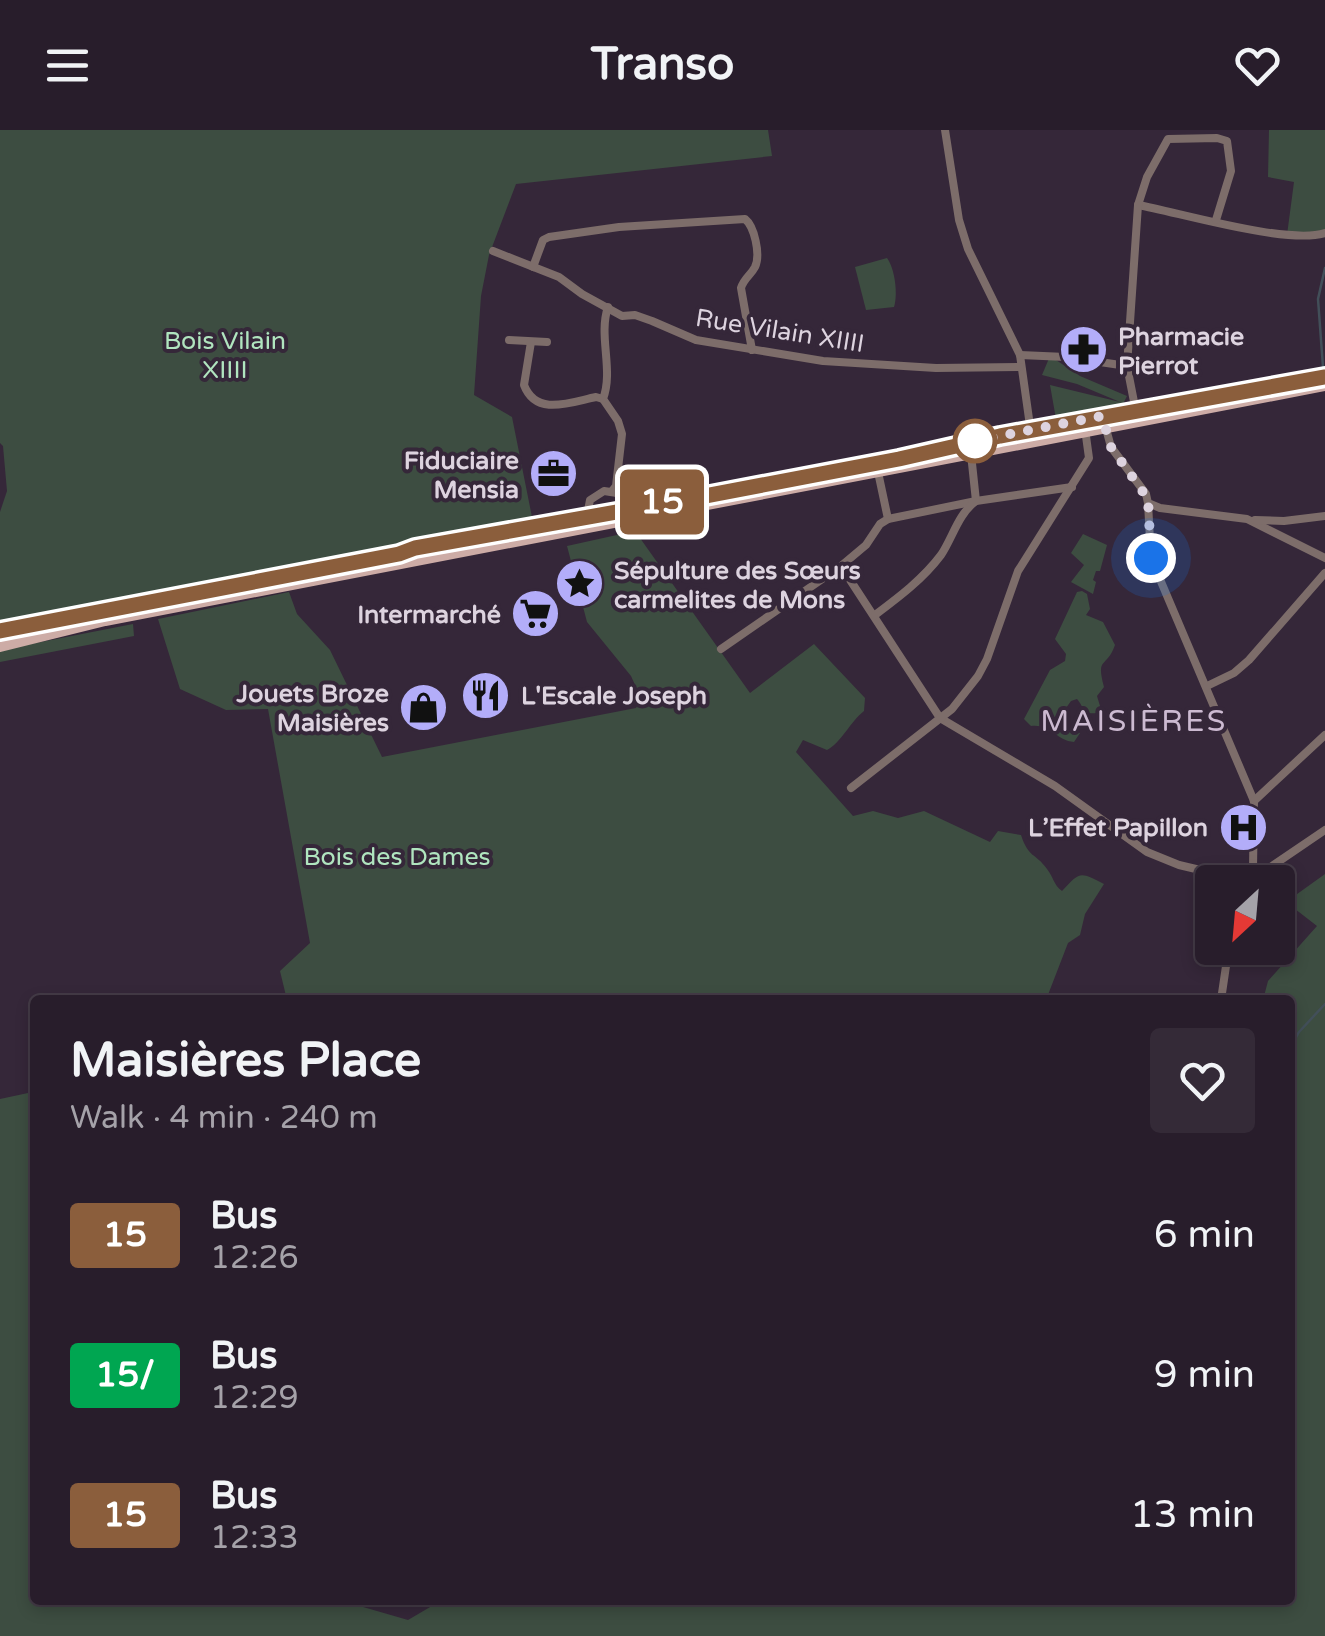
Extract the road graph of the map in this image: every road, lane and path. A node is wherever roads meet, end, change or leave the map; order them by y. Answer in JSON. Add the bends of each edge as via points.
{"nodes":[{"id":1,"x":945,"y":130,"type":"edge"},
{"id":2,"x":1138,"y":205,"type":"junction"},
{"id":3,"x":1216,"y":220,"type":"junction"},
{"id":4,"x":1325,"y":233,"type":"edge"},
{"id":5,"x":493,"y":251,"type":"dead end"},
{"id":6,"x":533,"y":267,"type":"junction"},
{"id":7,"x":608,"y":307,"type":"junction"},
{"id":8,"x":510,"y":340,"type":"dead end"},
{"id":9,"x":530,"y":342,"type":"junction"},
{"id":10,"x":546,"y":342,"type":"dead end"},
{"id":11,"x":752,"y":350,"type":"junction"},
{"id":12,"x":1020,"y":356,"type":"junction"},
{"id":13,"x":1127,"y":366,"type":"junction"},
{"id":14,"x":1020,"y":367,"type":"junction"},
{"id":15,"x":1325,"y":377,"type":"edge"},
{"id":16,"x":1325,"y":385,"type":"edge"},
{"id":17,"x":603,"y":399,"type":"junction"},
{"id":18,"x":1136,"y":412,"type":"junction"},
{"id":19,"x":1104,"y":422,"type":"junction"},
{"id":20,"x":1085,"y":426,"type":"junction"},
{"id":21,"x":1031,"y":436,"type":"junction"},
{"id":22,"x":971,"y":454,"type":"junction"},
{"id":23,"x":878,"y":472,"type":"junction"},
{"id":24,"x":1072,"y":486,"type":"junction"},
{"id":25,"x":612,"y":491,"type":"junction"},
{"id":26,"x":976,"y":500,"type":"junction"},
{"id":27,"x":1148,"y":503,"type":"junction"},
{"id":28,"x":628,"y":509,"type":"junction"},
{"id":29,"x":587,"y":516,"type":"junction"},
{"id":30,"x":1325,"y":516,"type":"edge"},
{"id":31,"x":888,"y":519,"type":"junction"},
{"id":32,"x":1247,"y":519,"type":"junction"},
{"id":33,"x":620,"y":522,"type":"junction"},
{"id":34,"x":1325,"y":558,"type":"edge"},
{"id":35,"x":841,"y":566,"type":"junction"},
{"id":36,"x":1325,"y":573,"type":"edge"},
{"id":37,"x":875,"y":615,"type":"junction"},
{"id":38,"x":0,"y":631,"type":"edge"},
{"id":39,"x":0,"y":646,"type":"edge"},
{"id":40,"x":721,"y":649,"type":"dead end"},
{"id":41,"x":1208,"y":686,"type":"junction"},
{"id":42,"x":940,"y":718,"type":"junction"},
{"id":43,"x":1325,"y":735,"type":"edge"},
{"id":44,"x":851,"y":788,"type":"dead end"},
{"id":45,"x":1254,"y":800,"type":"junction"},
{"id":46,"x":1325,"y":830,"type":"edge"},
{"id":47,"x":1253,"y":865,"type":"edge"},
{"id":48,"x":1275,"y":865,"type":"edge"},
{"id":49,"x":1195,"y":870,"type":"edge"},
{"id":50,"x":1227,"y":965,"type":"edge"},
{"id":51,"x":1221,"y":995,"type":"edge"}],
"edges":[{"from":1,"to":12,"type":"street","via":[[964,237]]},
{"from":2,"to":3,"type":"street"},
{"from":2,"to":3,"type":"street","via":[[1166,140],[1223,138],[1230,171]]},
{"from":2,"to":13,"type":"street"},
{"from":3,"to":4,"type":"street","via":[[1284,235]]},
{"from":5,"to":6,"type":"street","name":"Rue Vilain XIIII"},
{"from":6,"to":7,"type":"street","name":"Rue Vilain XIIII"},
{"from":6,"to":11,"type":"street","via":[[549,236],[745,219],[752,225],[757,261],[741,288]]},
{"from":7,"to":11,"type":"street","name":"Rue Vilain XIIII","via":[[696,340]]},
{"from":7,"to":17,"type":"street"},
{"from":8,"to":9,"type":"street"},
{"from":9,"to":10,"type":"street"},
{"from":9,"to":17,"type":"street","via":[[524,385],[535,402]]},
{"from":11,"to":14,"type":"street","name":"Rue Vilain XIIII","via":[[866,364]]},
{"from":12,"to":13,"type":"street"},
{"from":12,"to":14,"type":"street"},
{"from":13,"to":18,"type":"street"},
{"from":14,"to":21,"type":"street"},
{"from":15,"to":18,"type":"main road"},
{"from":16,"to":19,"type":"main road"},
{"from":17,"to":25,"type":"street","via":[[622,434]]},
{"from":18,"to":19,"type":"main road"},
{"from":19,"to":20,"type":"main road"},
{"from":19,"to":27,"type":"street","via":[[1111,447]]},
{"from":20,"to":21,"type":"main road"},
{"from":20,"to":24,"type":"street","via":[[1089,458]]},
{"from":21,"to":22,"type":"main road"},
{"from":21,"to":28,"type":"main road"},
{"from":22,"to":23,"type":"main road"},
{"from":22,"to":26,"type":"street"},
{"from":23,"to":31,"type":"street"},
{"from":23,"to":33,"type":"main road"},
{"from":24,"to":26,"type":"street"},
{"from":24,"to":42,"type":"street","via":[[1018,571],[983,668]]},
{"from":25,"to":28,"type":"street"},
{"from":25,"to":29,"type":"street","via":[[593,496]]},
{"from":26,"to":31,"type":"street"},
{"from":26,"to":37,"type":"street","via":[[938,558]]},
{"from":27,"to":32,"type":"street"},
{"from":27,"to":41,"type":"street","via":[[1151,558]]},
{"from":28,"to":29,"type":"main road"},
{"from":28,"to":33,"type":"street"},
{"from":29,"to":38,"type":"main road"},
{"from":30,"to":32,"type":"street"},
{"from":31,"to":35,"type":"street"},
{"from":32,"to":34,"type":"street"},
{"from":33,"to":39,"type":"main road"},
{"from":35,"to":37,"type":"street"},
{"from":35,"to":40,"type":"street"},
{"from":36,"to":41,"type":"street","via":[[1248,660]]},
{"from":37,"to":42,"type":"street"},
{"from":41,"to":45,"type":"street"},
{"from":42,"to":44,"type":"street"},
{"from":42,"to":49,"type":"street","via":[[1056,786],[1147,852]]},
{"from":43,"to":45,"type":"street"},
{"from":45,"to":47,"type":"street"},
{"from":46,"to":48,"type":"street"},
{"from":50,"to":51,"type":"street"}]}
